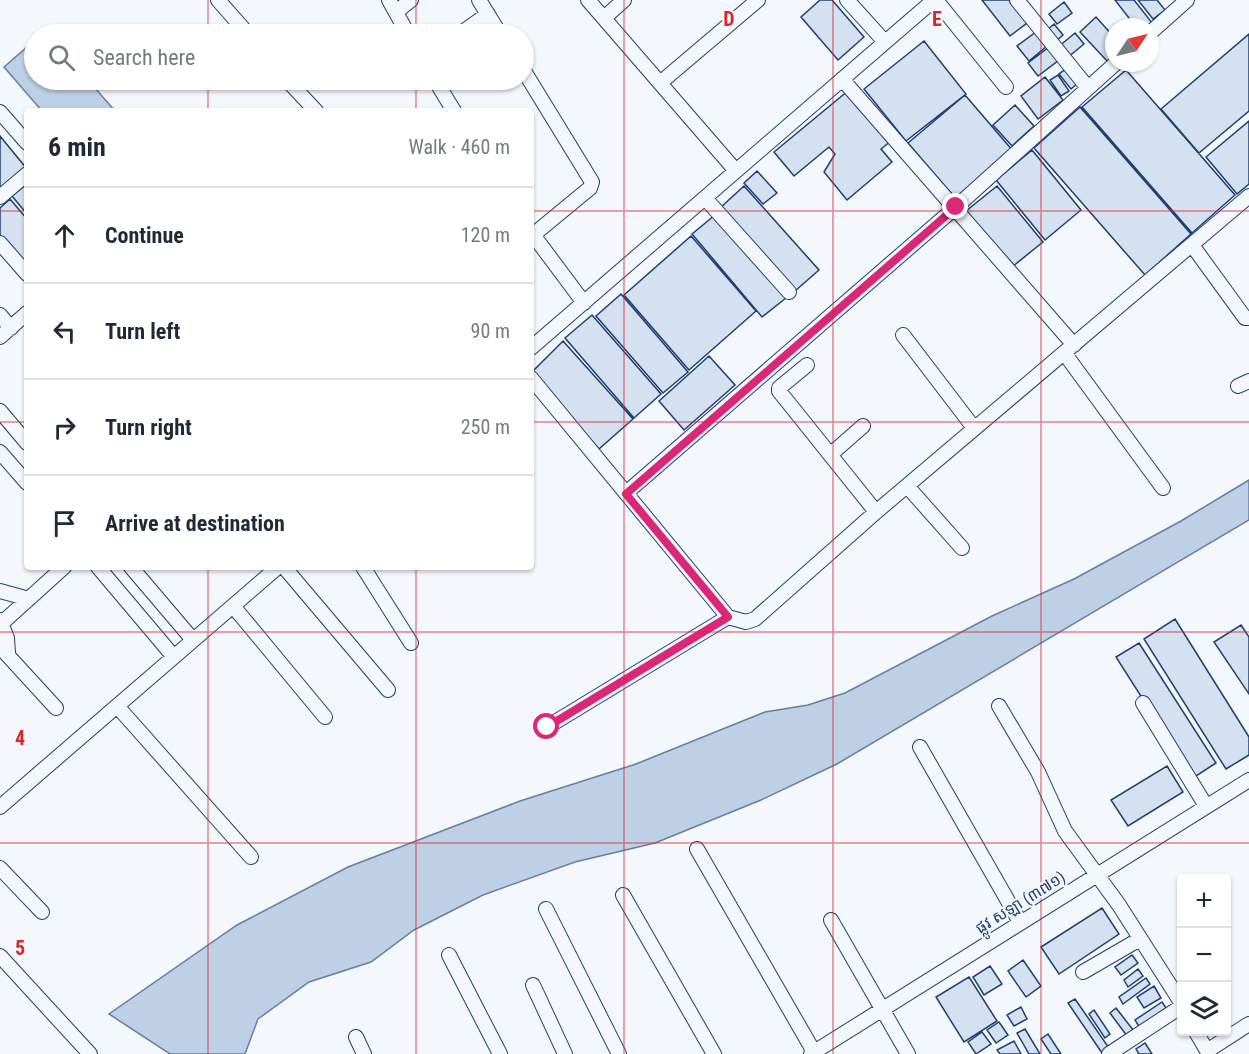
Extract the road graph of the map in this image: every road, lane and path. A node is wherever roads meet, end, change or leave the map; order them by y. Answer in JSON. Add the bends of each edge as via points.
{"nodes":[{"id":1,"x":219,"y":0,"type":"edge"},
{"id":2,"x":411,"y":0,"type":"edge"},
{"id":3,"x":479,"y":0,"type":"edge"},
{"id":4,"x":588,"y":0,"type":"edge"},
{"id":5,"x":624,"y":0,"type":"edge"},
{"id":6,"x":758,"y":0,"type":"edge"},
{"id":7,"x":847,"y":0,"type":"edge"},
{"id":8,"x":935,"y":0,"type":"edge"},
{"id":9,"x":1017,"y":0,"type":"edge"},
{"id":10,"x":1187,"y":0,"type":"edge"},
{"id":11,"x":392,"y":6,"type":"edge"},
{"id":12,"x":488,"y":14,"type":"junction"},
{"id":13,"x":604,"y":18,"type":"junction"},
{"id":14,"x":239,"y":24,"type":"edge"},
{"id":15,"x":402,"y":24,"type":"edge"},
{"id":16,"x":474,"y":24,"type":"edge"},
{"id":17,"x":494,"y":24,"type":"edge"},
{"id":18,"x":1159,"y":25,"type":"edge"},
{"id":19,"x":885,"y":42,"type":"junction"},
{"id":20,"x":1106,"y":72,"type":"edge"},
{"id":21,"x":842,"y":79,"type":"junction"},
{"id":22,"x":660,"y":83,"type":"junction"},
{"id":23,"x":534,"y":87,"type":"edge"},
{"id":24,"x":1006,"y":87,"type":"dead end"},
{"id":25,"x":1088,"y":88,"type":"junction"},
{"id":26,"x":296,"y":90,"type":"edge"},
{"id":27,"x":441,"y":90,"type":"edge"},
{"id":28,"x":313,"y":108,"type":"edge"},
{"id":29,"x":452,"y":108,"type":"edge"},
{"id":30,"x":0,"y":112,"type":"edge"},
{"id":31,"x":24,"y":140,"type":"edge"},
{"id":32,"x":736,"y":171,"type":"junction"},
{"id":33,"x":24,"y":177,"type":"edge"},
{"id":34,"x":1249,"y":196,"type":"edge"},
{"id":35,"x":0,"y":197,"type":"edge"},
{"id":36,"x":705,"y":198,"type":"junction"},
{"id":37,"x":956,"y":207,"type":"junction"},
{"id":38,"x":534,"y":232,"type":"edge"},
{"id":39,"x":534,"y":237,"type":"edge"},
{"id":40,"x":0,"y":243,"type":"edge"},
{"id":41,"x":1192,"y":245,"type":"junction"},
{"id":42,"x":24,"y":271,"type":"edge"},
{"id":43,"x":789,"y":292,"type":"dead end"},
{"id":44,"x":584,"y":303,"type":"junction"},
{"id":45,"x":0,"y":315,"type":"edge"},
{"id":46,"x":24,"y":316,"type":"edge"},
{"id":47,"x":1249,"y":318,"type":"edge"},
{"id":48,"x":5,"y":332,"type":"edge"},
{"id":49,"x":903,"y":335,"type":"dead end"},
{"id":50,"x":534,"y":345,"type":"edge"},
{"id":51,"x":1070,"y":349,"type":"junction"},
{"id":52,"x":807,"y":365,"type":"dead end"},
{"id":53,"x":534,"y":382,"type":"edge"},
{"id":54,"x":0,"y":411,"type":"edge"},
{"id":55,"x":863,"y":426,"type":"dead end"},
{"id":56,"x":974,"y":428,"type":"junction"},
{"id":57,"x":23,"y":438,"type":"edge"},
{"id":58,"x":0,"y":450,"type":"edge"},
{"id":59,"x":830,"y":455,"type":"junction"},
{"id":60,"x":24,"y":479,"type":"edge"},
{"id":61,"x":907,"y":486,"type":"junction"},
{"id":62,"x":1163,"y":488,"type":"dead end"},
{"id":63,"x":626,"y":494,"type":"junction"},
{"id":64,"x":876,"y":512,"type":"junction"},
{"id":65,"x":962,"y":548,"type":"dead end"},
{"id":66,"x":61,"y":570,"type":"edge"},
{"id":67,"x":101,"y":570,"type":"edge"},
{"id":68,"x":134,"y":570,"type":"edge"},
{"id":69,"x":275,"y":570,"type":"edge"},
{"id":70,"x":287,"y":570,"type":"edge"},
{"id":71,"x":365,"y":570,"type":"edge"},
{"id":72,"x":0,"y":591,"type":"edge"},
{"id":73,"x":29,"y":599,"type":"junction"},
{"id":74,"x":233,"y":606,"type":"junction"},
{"id":75,"x":728,"y":617,"type":"junction"},
{"id":76,"x":1,"y":621,"type":"edge"},
{"id":77,"x":193,"y":640,"type":"junction"},
{"id":78,"x":411,"y":643,"type":"dead end"},
{"id":79,"x":4,"y":650,"type":"edge"},
{"id":80,"x":174,"y":657,"type":"junction"},
{"id":81,"x":388,"y":690,"type":"dead end"},
{"id":82,"x":1143,"y":703,"type":"dead end"},
{"id":83,"x":117,"y":706,"type":"junction"},
{"id":84,"x":999,"y":706,"type":"dead end"},
{"id":85,"x":56,"y":708,"type":"dead end"},
{"id":86,"x":325,"y":717,"type":"dead end"},
{"id":87,"x":547,"y":727,"type":"dead end"},
{"id":88,"x":920,"y":747,"type":"dead end"},
{"id":89,"x":1249,"y":780,"type":"edge"},
{"id":90,"x":1206,"y":806,"type":"junction"},
{"id":91,"x":0,"y":807,"type":"edge"},
{"id":92,"x":697,"y":849,"type":"dead end"},
{"id":93,"x":251,"y":857,"type":"dead end"},
{"id":94,"x":0,"y":868,"type":"edge"},
{"id":95,"x":1095,"y":874,"type":"junction"},
{"id":96,"x":622,"y":895,"type":"dead end"},
{"id":97,"x":546,"y":909,"type":"dead end"},
{"id":98,"x":42,"y":912,"type":"dead end"},
{"id":99,"x":831,"y":920,"type":"dead end"},
{"id":100,"x":1020,"y":922,"type":"junction"},
{"id":101,"x":1140,"y":939,"type":"junction"},
{"id":102,"x":449,"y":955,"type":"dead end"},
{"id":103,"x":0,"y":956,"type":"edge"},
{"id":104,"x":1083,"y":972,"type":"dead end"},
{"id":105,"x":533,"y":985,"type":"dead end"},
{"id":106,"x":1177,"y":997,"type":"edge"},
{"id":107,"x":1177,"y":1008,"type":"edge"},
{"id":108,"x":881,"y":1010,"type":"junction"},
{"id":109,"x":1249,"y":1024,"type":"edge"},
{"id":110,"x":1198,"y":1036,"type":"edge"},
{"id":111,"x":356,"y":1037,"type":"dead end"},
{"id":112,"x":1208,"y":1052,"type":"edge"},
{"id":113,"x":813,"y":1053,"type":"edge"},
{"id":114,"x":90,"y":1054,"type":"edge"},
{"id":115,"x":364,"y":1054,"type":"edge"},
{"id":116,"x":500,"y":1054,"type":"edge"},
{"id":117,"x":565,"y":1054,"type":"edge"},
{"id":118,"x":619,"y":1054,"type":"edge"},
{"id":119,"x":714,"y":1054,"type":"edge"},
{"id":120,"x":908,"y":1054,"type":"edge"},
{"id":121,"x":1109,"y":1054,"type":"edge"}],
"edges":[{"from":1,"to":14,"type":"street"},
{"from":2,"to":11,"type":"street"},
{"from":3,"to":12,"type":"street"},
{"from":4,"to":13,"type":"street"},
{"from":5,"to":13,"type":"street"},
{"from":6,"to":22,"type":"street"},
{"from":7,"to":19,"type":"street"},
{"from":8,"to":19,"type":"street"},
{"from":8,"to":24,"type":"street"},
{"from":9,"to":25,"type":"street"},
{"from":10,"to":18,"type":"street"},
{"from":11,"to":15,"type":"street"},
{"from":12,"to":16,"type":"street"},
{"from":12,"to":17,"type":"street"},
{"from":13,"to":22,"type":"street"},
{"from":19,"to":21,"type":"street"},
{"from":20,"to":25,"type":"street"},
{"from":21,"to":32,"type":"street"},
{"from":21,"to":37,"type":"street"},
{"from":22,"to":32,"type":"street"},
{"from":23,"to":38,"type":"street","via":[[592,183]]},
{"from":25,"to":37,"type":"street"},
{"from":26,"to":28,"type":"street"},
{"from":27,"to":29,"type":"street"},
{"from":30,"to":31,"type":"street"},
{"from":32,"to":36,"type":"street"},
{"from":33,"to":35,"type":"street"},
{"from":34,"to":41,"type":"street"},
{"from":36,"to":43,"type":"street"},
{"from":36,"to":44,"type":"street"},
{"from":37,"to":51,"type":"street"},
{"from":37,"to":63,"type":"street"},
{"from":39,"to":44,"type":"street"},
{"from":40,"to":42,"type":"street"},
{"from":41,"to":47,"type":"street","via":[[1245,318]]},
{"from":41,"to":51,"type":"street"},
{"from":44,"to":50,"type":"street"},
{"from":45,"to":48,"type":"street"},
{"from":46,"to":48,"type":"street"},
{"from":49,"to":56,"type":"street"},
{"from":51,"to":56,"type":"street"},
{"from":51,"to":62,"type":"street"},
{"from":52,"to":59,"type":"street","via":[[778,389]]},
{"from":53,"to":63,"type":"street"},
{"from":54,"to":57,"type":"street"},
{"from":55,"to":59,"type":"street"},
{"from":56,"to":61,"type":"street"},
{"from":57,"to":58,"type":"street"},
{"from":58,"to":60,"type":"street"},
{"from":59,"to":64,"type":"street"},
{"from":61,"to":64,"type":"street"},
{"from":61,"to":65,"type":"street"},
{"from":63,"to":75,"type":"street"},
{"from":64,"to":75,"type":"street","via":[[755,619],[746,622]]},
{"from":66,"to":73,"type":"street"},
{"from":67,"to":80,"type":"street"},
{"from":68,"to":77,"type":"street"},
{"from":69,"to":74,"type":"street"},
{"from":70,"to":81,"type":"street"},
{"from":71,"to":78,"type":"street"},
{"from":72,"to":73,"type":"street"},
{"from":73,"to":76,"type":"street"},
{"from":74,"to":77,"type":"street"},
{"from":74,"to":86,"type":"street"},
{"from":75,"to":87,"type":"street"},
{"from":76,"to":79,"type":"street"},
{"from":77,"to":80,"type":"street"},
{"from":79,"to":85,"type":"street"},
{"from":80,"to":83,"type":"street"},
{"from":82,"to":90,"type":"street"},
{"from":83,"to":91,"type":"street"},
{"from":83,"to":93,"type":"street"},
{"from":84,"to":95,"type":"street","via":[[1038,772],[1065,831]]},
{"from":88,"to":100,"type":"street"},
{"from":89,"to":90,"type":"street","name":"ផ្លូវ សឡា (៣៧១)"},
{"from":90,"to":95,"type":"street","name":"ផ្លូវ សឡា (៣៧១)"},
{"from":92,"to":113,"type":"street"},
{"from":94,"to":98,"type":"street"},
{"from":95,"to":100,"type":"street","name":"ផ្លូវ សឡា (៣៧១)"},
{"from":95,"to":101,"type":"street"},
{"from":96,"to":119,"type":"street"},
{"from":97,"to":118,"type":"street"},
{"from":99,"to":108,"type":"street"},
{"from":100,"to":108,"type":"street","name":"ផ្លូវ សឡា (៣៧១)"},
{"from":101,"to":104,"type":"street"},
{"from":101,"to":106,"type":"street"},
{"from":102,"to":116,"type":"street"},
{"from":103,"to":114,"type":"street"},
{"from":105,"to":117,"type":"street"},
{"from":107,"to":121,"type":"street"},
{"from":108,"to":113,"type":"street","name":"ផ្លូវ សឡា (៣៧១)"},
{"from":108,"to":120,"type":"street"},
{"from":109,"to":112,"type":"street"},
{"from":110,"to":112,"type":"street"},
{"from":111,"to":115,"type":"street"}]}
